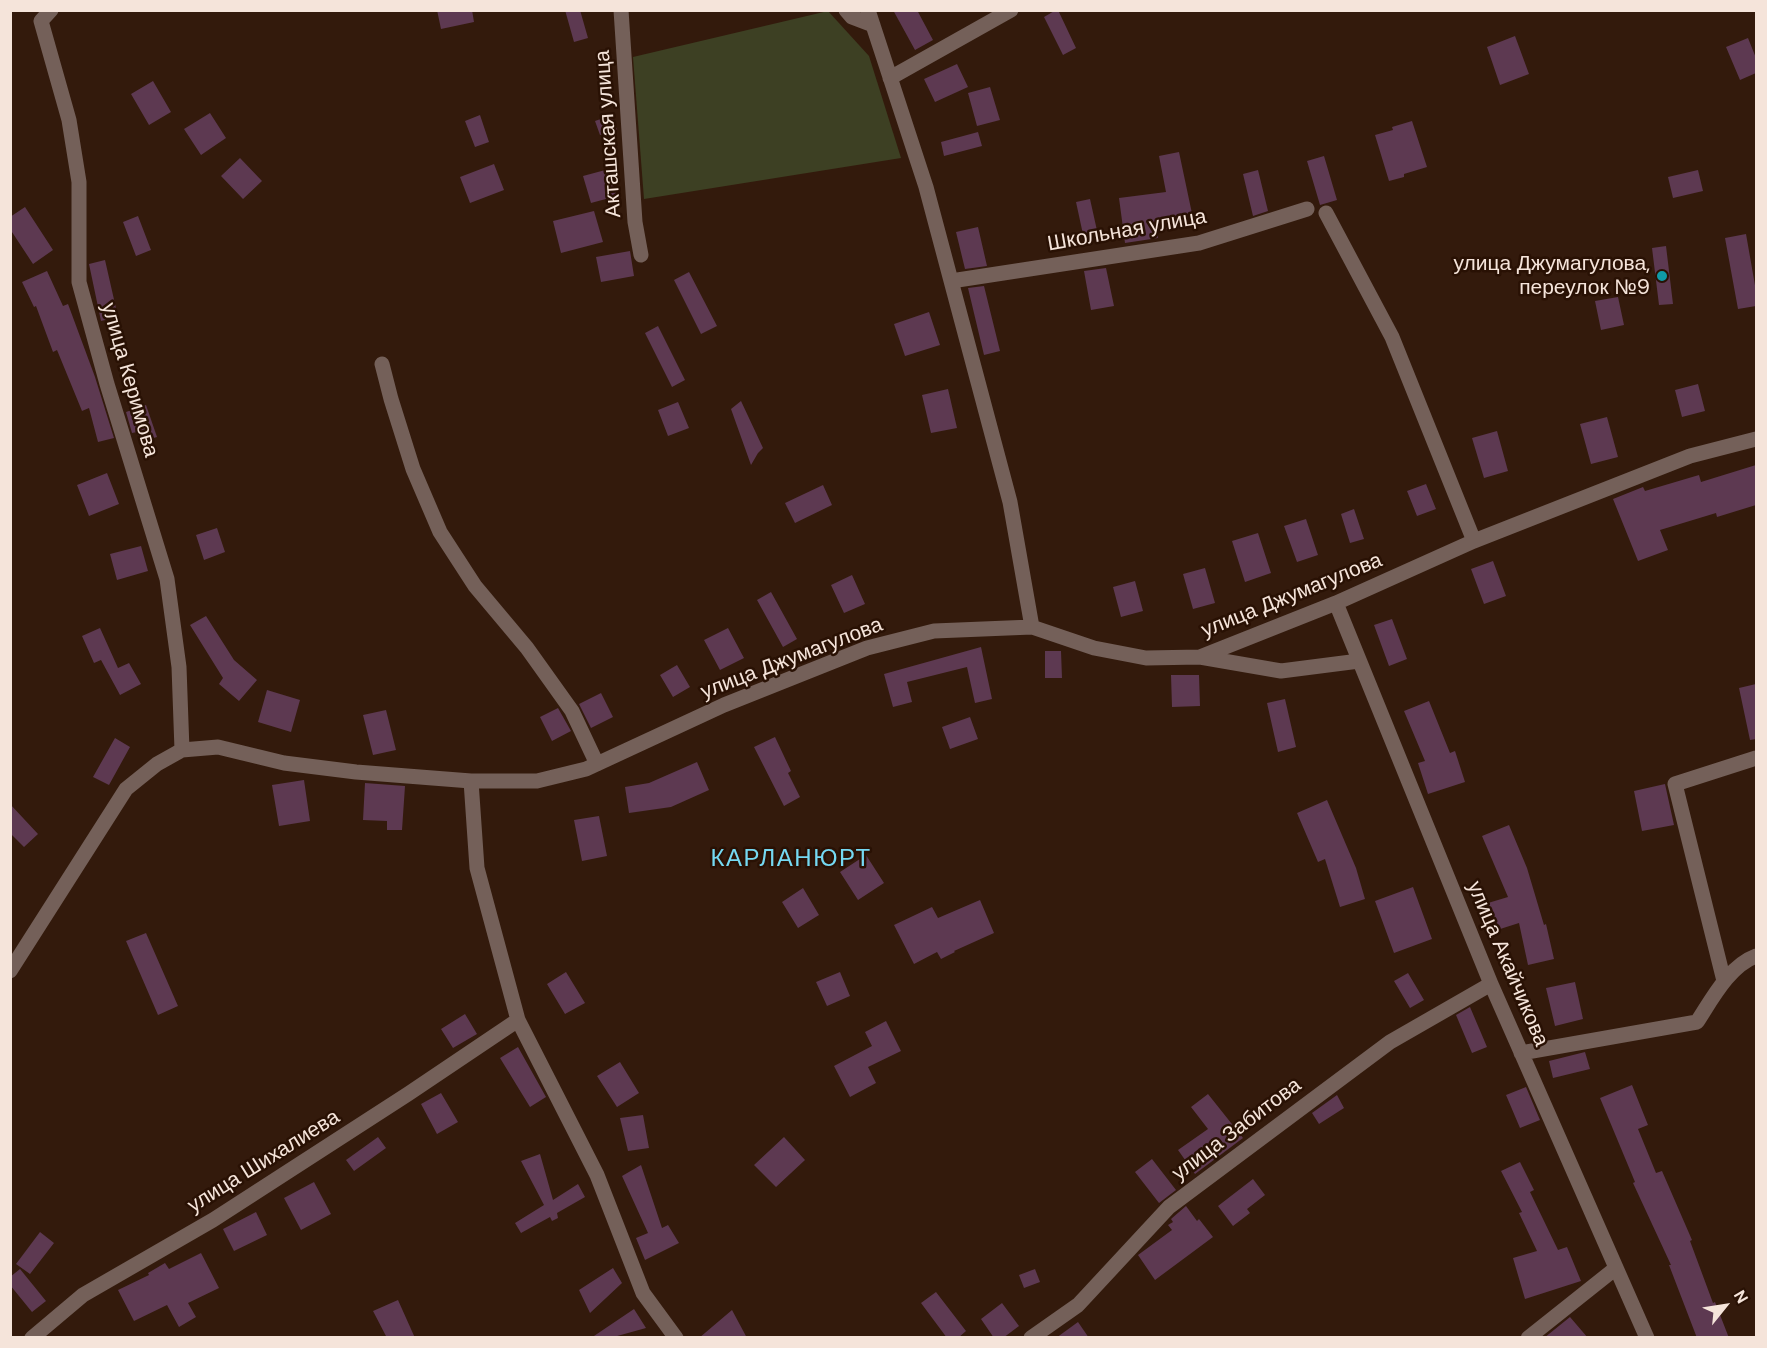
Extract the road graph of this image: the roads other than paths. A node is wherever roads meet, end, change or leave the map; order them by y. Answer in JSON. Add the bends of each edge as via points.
{"nodes":[{"id":1,"x":621,"y":10,"type":"edge"},
{"id":2,"x":846,"y":10,"type":"edge"},
{"id":3,"x":1011,"y":10,"type":"edge"},
{"id":4,"x":46,"y":16,"type":"edge"},
{"id":5,"x":870,"y":18,"type":"edge"},
{"id":6,"x":890,"y":78,"type":"junction"},
{"id":7,"x":1307,"y":209,"type":"dead end"},
{"id":8,"x":1326,"y":213,"type":"dead end"},
{"id":9,"x":641,"y":255,"type":"dead end"},
{"id":10,"x":951,"y":280,"type":"junction"},
{"id":11,"x":382,"y":364,"type":"dead end"},
{"id":12,"x":1756,"y":440,"type":"edge"},
{"id":13,"x":1474,"y":541,"type":"junction"},
{"id":14,"x":1336,"y":603,"type":"junction"},
{"id":15,"x":1032,"y":627,"type":"junction"},
{"id":16,"x":1200,"y":657,"type":"junction"},
{"id":17,"x":1359,"y":661,"type":"junction"},
{"id":18,"x":182,"y":750,"type":"junction"},
{"id":19,"x":1756,"y":758,"type":"edge"},
{"id":20,"x":597,"y":764,"type":"junction"},
{"id":21,"x":471,"y":781,"type":"junction"},
{"id":22,"x":1756,"y":956,"type":"edge"},
{"id":23,"x":10,"y":971,"type":"edge"},
{"id":24,"x":1724,"y":981,"type":"junction"},
{"id":25,"x":1491,"y":984,"type":"junction"},
{"id":26,"x":518,"y":1020,"type":"junction"},
{"id":27,"x":1521,"y":1053,"type":"junction"},
{"id":28,"x":1616,"y":1268,"type":"junction"},
{"id":29,"x":32,"y":1338,"type":"edge"},
{"id":30,"x":676,"y":1338,"type":"edge"},
{"id":31,"x":1031,"y":1338,"type":"edge"},
{"id":32,"x":1528,"y":1338,"type":"edge"},
{"id":33,"x":1647,"y":1338,"type":"edge"}],
"edges":[{"from":1,"to":9,"type":"street","name":"Акташская улица","via":[[635,222]]},
{"from":2,"to":5,"type":"street","via":[[852,17]]},
{"from":3,"to":6,"type":"street"},
{"from":4,"to":18,"type":"street","name":"улица Керимова","via":[[79,182],[79,282],[167,579],[179,667]]},
{"from":5,"to":6,"type":"street"},
{"from":6,"to":10,"type":"street"},
{"from":7,"to":10,"type":"street","name":"Школьная улица","via":[[1199,243]]},
{"from":8,"to":13,"type":"street","via":[[1392,337]]},
{"from":10,"to":15,"type":"street","via":[[1010,502]]},
{"from":11,"to":20,"type":"street","via":[[413,469],[440,532],[475,586],[527,648],[572,711]]},
{"from":12,"to":13,"type":"street","name":"улица Джумагулова","via":[[1690,456]]},
{"from":13,"to":14,"type":"street","name":"улица Джумагулова"},
{"from":14,"to":16,"type":"street","name":"улица Джумагулова"},
{"from":14,"to":17,"type":"street","name":"улица Акайчикова"},
{"from":15,"to":16,"type":"street","name":"улица Джумагулова","via":[[1094,648],[1146,658]]},
{"from":15,"to":20,"type":"street","name":"улица Джумагулова","via":[[934,631],[867,648],[724,705]]},
{"from":16,"to":17,"type":"street","via":[[1281,671]]},
{"from":17,"to":25,"type":"street","name":"улица Акайчикова"},
{"from":18,"to":21,"type":"street","name":"улица Джумагулова","via":[[219,747],[296,764]]},
{"from":18,"to":23,"type":"street","name":"улица Джумагулова","via":[[126,789]]},
{"from":19,"to":24,"type":"street","via":[[1675,784]]},
{"from":20,"to":21,"type":"street","name":"улица Джумагулова","via":[[537,781]]},
{"from":21,"to":26,"type":"street","via":[[477,868]]},
{"from":22,"to":24,"type":"street","via":[[1746,960]]},
{"from":24,"to":27,"type":"street","via":[[1696,1022]]},
{"from":25,"to":27,"type":"street","name":"улица Акайчикова"},
{"from":25,"to":31,"type":"street","name":"улица Забитова","via":[[1390,1042],[1169,1207],[1078,1305]]},
{"from":26,"to":29,"type":"street","name":"улица Шихалиева","via":[[213,1220],[84,1295]]},
{"from":26,"to":30,"type":"street","via":[[597,1175],[643,1293]]},
{"from":27,"to":28,"type":"street","name":"улица Акайчикова"},
{"from":28,"to":32,"type":"street"},
{"from":28,"to":33,"type":"street","name":"улица Акайчикова"}]}
